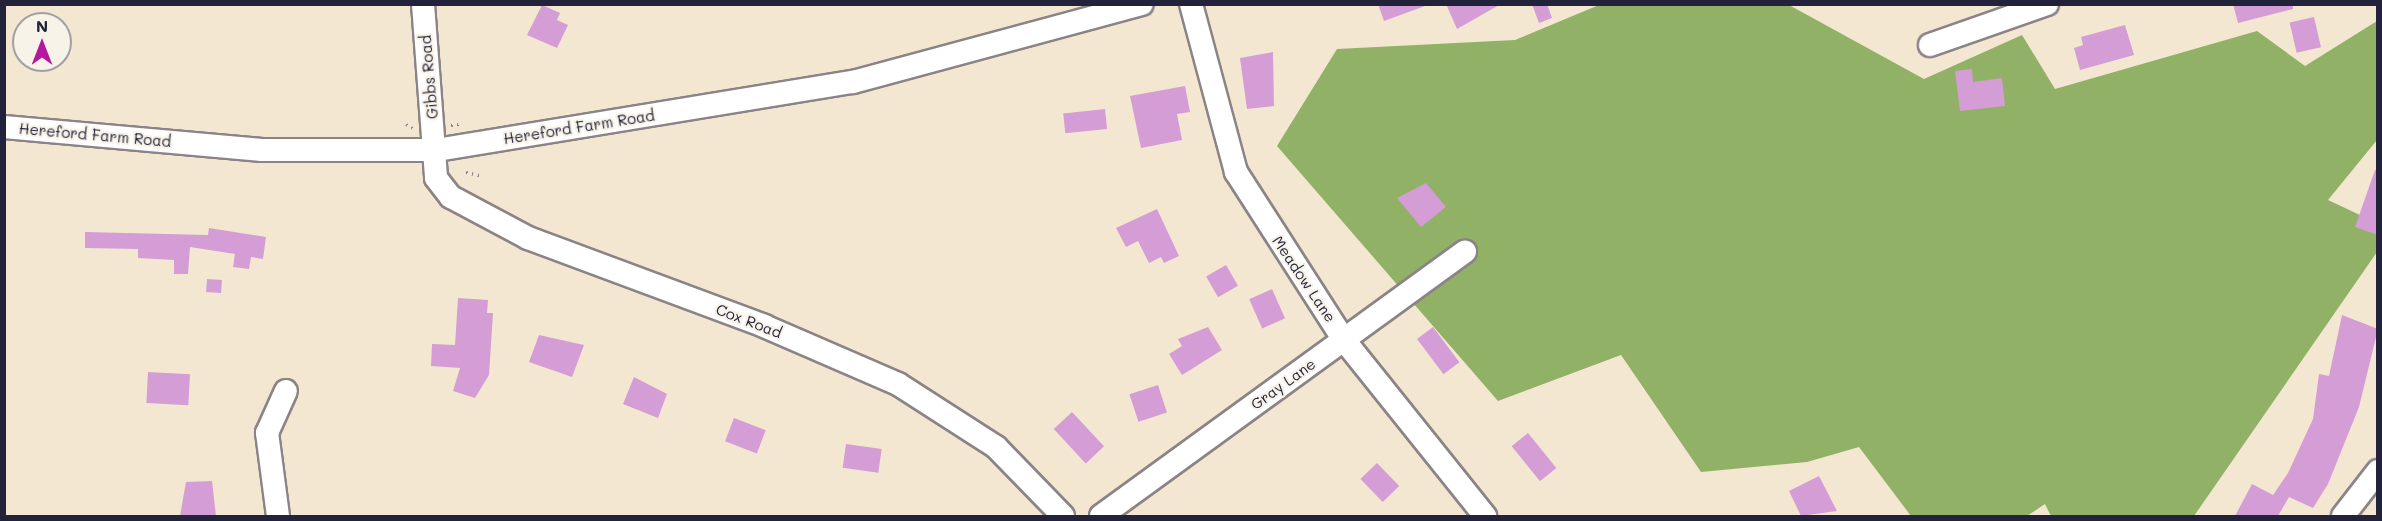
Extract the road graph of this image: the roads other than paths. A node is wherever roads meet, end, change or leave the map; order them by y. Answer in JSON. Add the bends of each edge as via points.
{"nodes":[{"id":1,"x":423,"y":4,"type":"edge"},
{"id":2,"x":1142,"y":4,"type":"edge"},
{"id":3,"x":1191,"y":4,"type":"edge"},
{"id":4,"x":2047,"y":4,"type":"edge"},
{"id":5,"x":1930,"y":45,"type":"dead end"},
{"id":6,"x":4,"y":128,"type":"edge"},
{"id":7,"x":435,"y":150,"type":"junction"},
{"id":8,"x":1465,"y":252,"type":"dead end"},
{"id":9,"x":1344,"y":340,"type":"junction"},
{"id":10,"x":285,"y":391,"type":"dead end"},
{"id":11,"x":2378,"y":471,"type":"edge"},
{"id":12,"x":278,"y":516,"type":"edge"},
{"id":13,"x":1063,"y":516,"type":"edge"},
{"id":14,"x":1101,"y":516,"type":"edge"},
{"id":15,"x":1485,"y":516,"type":"edge"},
{"id":16,"x":2343,"y":516,"type":"edge"}],
"edges":[{"from":1,"to":7,"type":"street","name":"Gibbs Road"},
{"from":2,"to":7,"type":"street","name":"Hereford Farm Road","via":[[853,82]]},
{"from":3,"to":9,"type":"street","name":"Meadow Lane","via":[[1236,172]]},
{"from":4,"to":5,"type":"street"},
{"from":6,"to":7,"type":"street","name":"Hereford Farm Road","via":[[262,150]]},
{"from":7,"to":13,"type":"street","name":"Cox Road","via":[[436,178],[459,202],[528,238],[764,326],[898,384],[996,447]]},
{"from":8,"to":9,"type":"street","name":"Gray Lane"},
{"from":9,"to":14,"type":"street","name":"Gray Lane"},
{"from":9,"to":15,"type":"street","name":"Meadow Lane"},
{"from":10,"to":12,"type":"street","via":[[267,433]]},
{"from":11,"to":16,"type":"street"}]}
